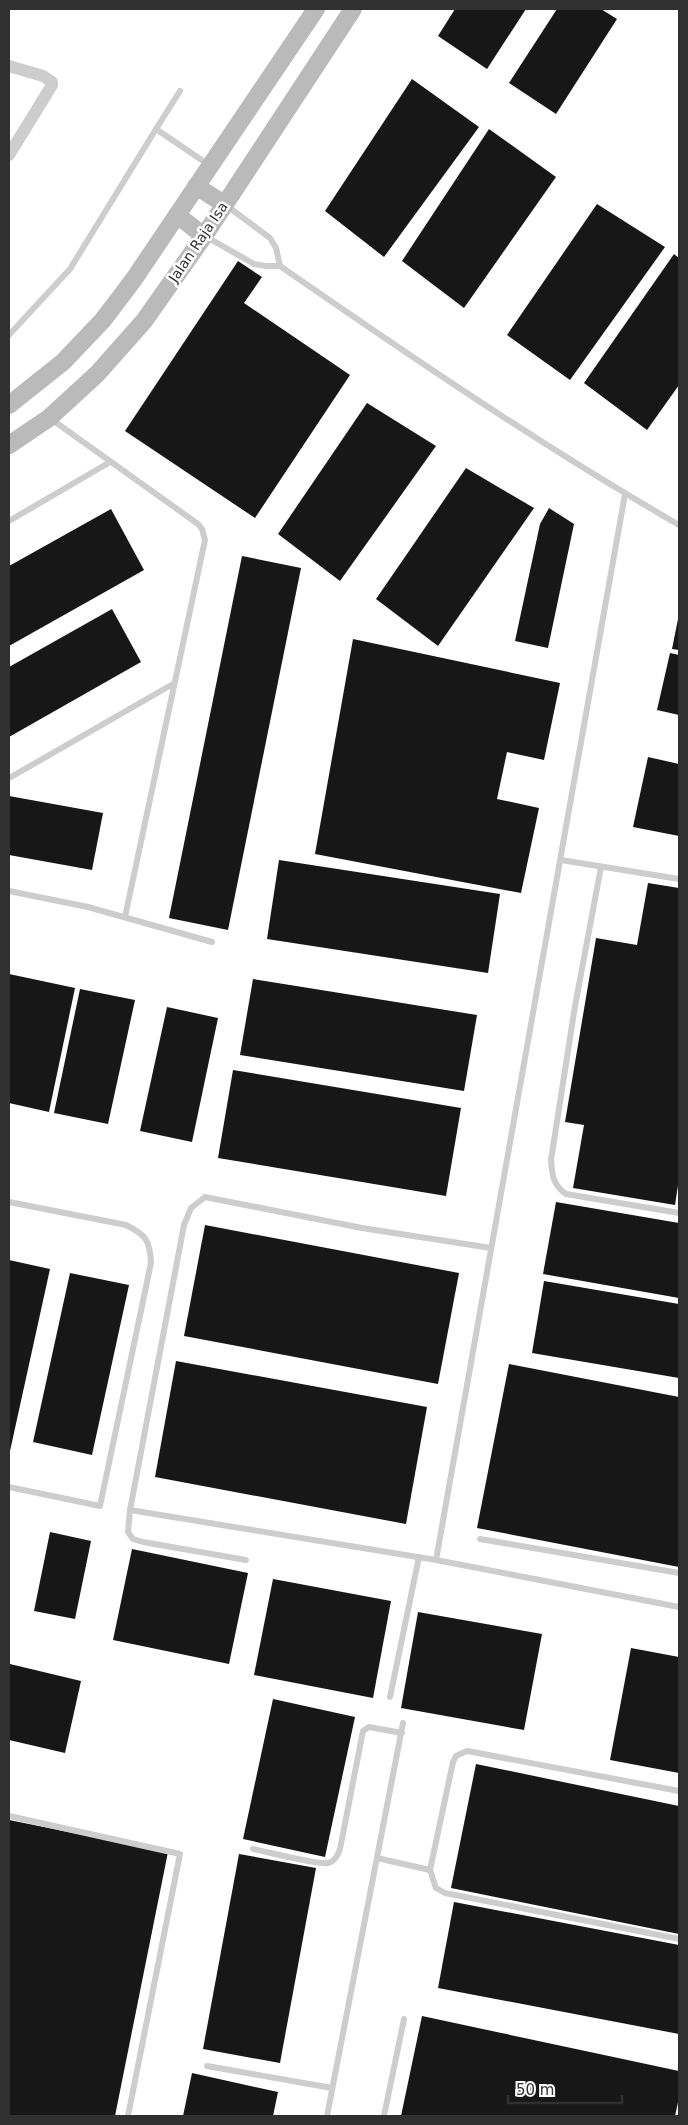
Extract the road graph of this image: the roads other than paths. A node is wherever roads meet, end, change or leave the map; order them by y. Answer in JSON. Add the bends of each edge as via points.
{"nodes":[{"id":1,"x":316,"y":9,"type":"edge"},
{"id":2,"x":353,"y":9,"type":"edge"},
{"id":3,"x":9,"y":66,"type":"edge"},
{"id":4,"x":180,"y":91,"type":"dead end"},
{"id":5,"x":156,"y":129,"type":"junction"},
{"id":6,"x":10,"y":152,"type":"edge"},
{"id":7,"x":209,"y":165,"type":"junction"},
{"id":8,"x":196,"y":186,"type":"junction"},
{"id":9,"x":224,"y":204,"type":"junction"},
{"id":10,"x":177,"y":215,"type":"junction"},
{"id":11,"x":204,"y":236,"type":"junction"},
{"id":12,"x":280,"y":266,"type":"junction"},
{"id":13,"x":9,"y":335,"type":"edge"},
{"id":14,"x":9,"y":405,"type":"edge"},
{"id":15,"x":49,"y":418,"type":"junction"},
{"id":16,"x":9,"y":445,"type":"edge"},
{"id":17,"x":110,"y":462,"type":"junction"},
{"id":18,"x":625,"y":494,"type":"junction"},
{"id":19,"x":9,"y":521,"type":"edge"},
{"id":20,"x":679,"y":525,"type":"edge"},
{"id":21,"x":173,"y":684,"type":"junction"},
{"id":22,"x":11,"y":777,"type":"dead end"},
{"id":23,"x":561,"y":860,"type":"junction"},
{"id":24,"x":601,"y":867,"type":"junction"},
{"id":25,"x":679,"y":879,"type":"edge"},
{"id":26,"x":9,"y":891,"type":"edge"},
{"id":27,"x":124,"y":916,"type":"junction"},
{"id":28,"x":212,"y":942,"type":"dead end"},
{"id":29,"x":9,"y":1202,"type":"edge"},
{"id":30,"x":679,"y":1212,"type":"edge"},
{"id":31,"x":491,"y":1248,"type":"junction"},
{"id":32,"x":9,"y":1487,"type":"edge"},
{"id":33,"x":130,"y":1510,"type":"junction"},
{"id":34,"x":480,"y":1539,"type":"dead end"},
{"id":35,"x":419,"y":1557,"type":"junction"},
{"id":36,"x":246,"y":1560,"type":"dead end"},
{"id":37,"x":436,"y":1560,"type":"junction"},
{"id":38,"x":679,"y":1573,"type":"edge"},
{"id":39,"x":679,"y":1607,"type":"edge"},
{"id":40,"x":390,"y":1697,"type":"dead end"},
{"id":41,"x":403,"y":1723,"type":"dead end"},
{"id":42,"x":402,"y":1733,"type":"junction"},
{"id":43,"x":679,"y":1791,"type":"edge"},
{"id":44,"x":9,"y":1816,"type":"edge"},
{"id":45,"x":253,"y":1849,"type":"dead end"},
{"id":46,"x":377,"y":1858,"type":"junction"},
{"id":47,"x":430,"y":1870,"type":"junction"},
{"id":48,"x":679,"y":1939,"type":"edge"},
{"id":49,"x":404,"y":2019,"type":"dead end"},
{"id":50,"x":207,"y":2066,"type":"dead end"},
{"id":51,"x":332,"y":2088,"type":"junction"},
{"id":52,"x":128,"y":2116,"type":"edge"},
{"id":53,"x":326,"y":2116,"type":"edge"},
{"id":54,"x":384,"y":2116,"type":"edge"}],
"edges":[{"from":1,"to":7,"type":"main road"},
{"from":2,"to":9,"type":"main road","name":"Jalan Raja Isa"},
{"from":3,"to":6,"type":"street","via":[[52,82]]},
{"from":4,"to":5,"type":"lane"},
{"from":5,"to":7,"type":"lane"},
{"from":5,"to":13,"type":"lane","via":[[70,269]]},
{"from":7,"to":8,"type":"main road"},
{"from":8,"to":9,"type":"main road"},
{"from":8,"to":10,"type":"main road"},
{"from":9,"to":11,"type":"main road","name":"Jalan Raja Isa"},
{"from":9,"to":12,"type":"lane","via":[[270,238]]},
{"from":10,"to":11,"type":"main road"},
{"from":10,"to":14,"type":"main road","via":[[103,320],[63,362]]},
{"from":11,"to":12,"type":"lane","via":[[254,264]]},
{"from":11,"to":15,"type":"main road","name":"Jalan Raja Isa","via":[[144,321],[97,374]]},
{"from":12,"to":18,"type":"lane","via":[[430,370]]},
{"from":15,"to":16,"type":"main road","name":"Jalan Raja Isa"},
{"from":15,"to":17,"type":"lane"},
{"from":17,"to":19,"type":"lane"},
{"from":17,"to":21,"type":"lane","via":[[198,524],[204,534],[204,549]]},
{"from":18,"to":20,"type":"lane"},
{"from":18,"to":23,"type":"lane"},
{"from":21,"to":22,"type":"lane"},
{"from":21,"to":27,"type":"lane"},
{"from":23,"to":24,"type":"lane"},
{"from":23,"to":31,"type":"lane"},
{"from":24,"to":25,"type":"lane"},
{"from":24,"to":30,"type":"lane","via":[[575,1006],[551,1160],[552,1173],[559,1189],[566,1194]]},
{"from":26,"to":27,"type":"lane"},
{"from":27,"to":28,"type":"lane"},
{"from":29,"to":32,"type":"lane","via":[[126,1225],[147,1239],[152,1262],[100,1506]]},
{"from":31,"to":33,"type":"lane","via":[[362,1228],[205,1197],[191,1208],[184,1225]]},
{"from":31,"to":37,"type":"lane"},
{"from":33,"to":35,"type":"lane"},
{"from":33,"to":36,"type":"lane","via":[[128,1532],[137,1540]]},
{"from":34,"to":38,"type":"lane"},
{"from":35,"to":37,"type":"lane"},
{"from":35,"to":40,"type":"lane"},
{"from":37,"to":39,"type":"lane"},
{"from":41,"to":42,"type":"lane"},
{"from":42,"to":45,"type":"lane","via":[[369,1726],[363,1731],[340,1849],[331,1861],[318,1863]]},
{"from":42,"to":46,"type":"lane"},
{"from":43,"to":47,"type":"lane","via":[[467,1751],[456,1756],[453,1762]]},
{"from":44,"to":52,"type":"lane","via":[[180,1854]]},
{"from":46,"to":47,"type":"lane"},
{"from":46,"to":51,"type":"lane"},
{"from":47,"to":48,"type":"lane","via":[[436,1888],[445,1893]]},
{"from":49,"to":54,"type":"lane"},
{"from":50,"to":51,"type":"lane"},
{"from":51,"to":53,"type":"lane"}]}
